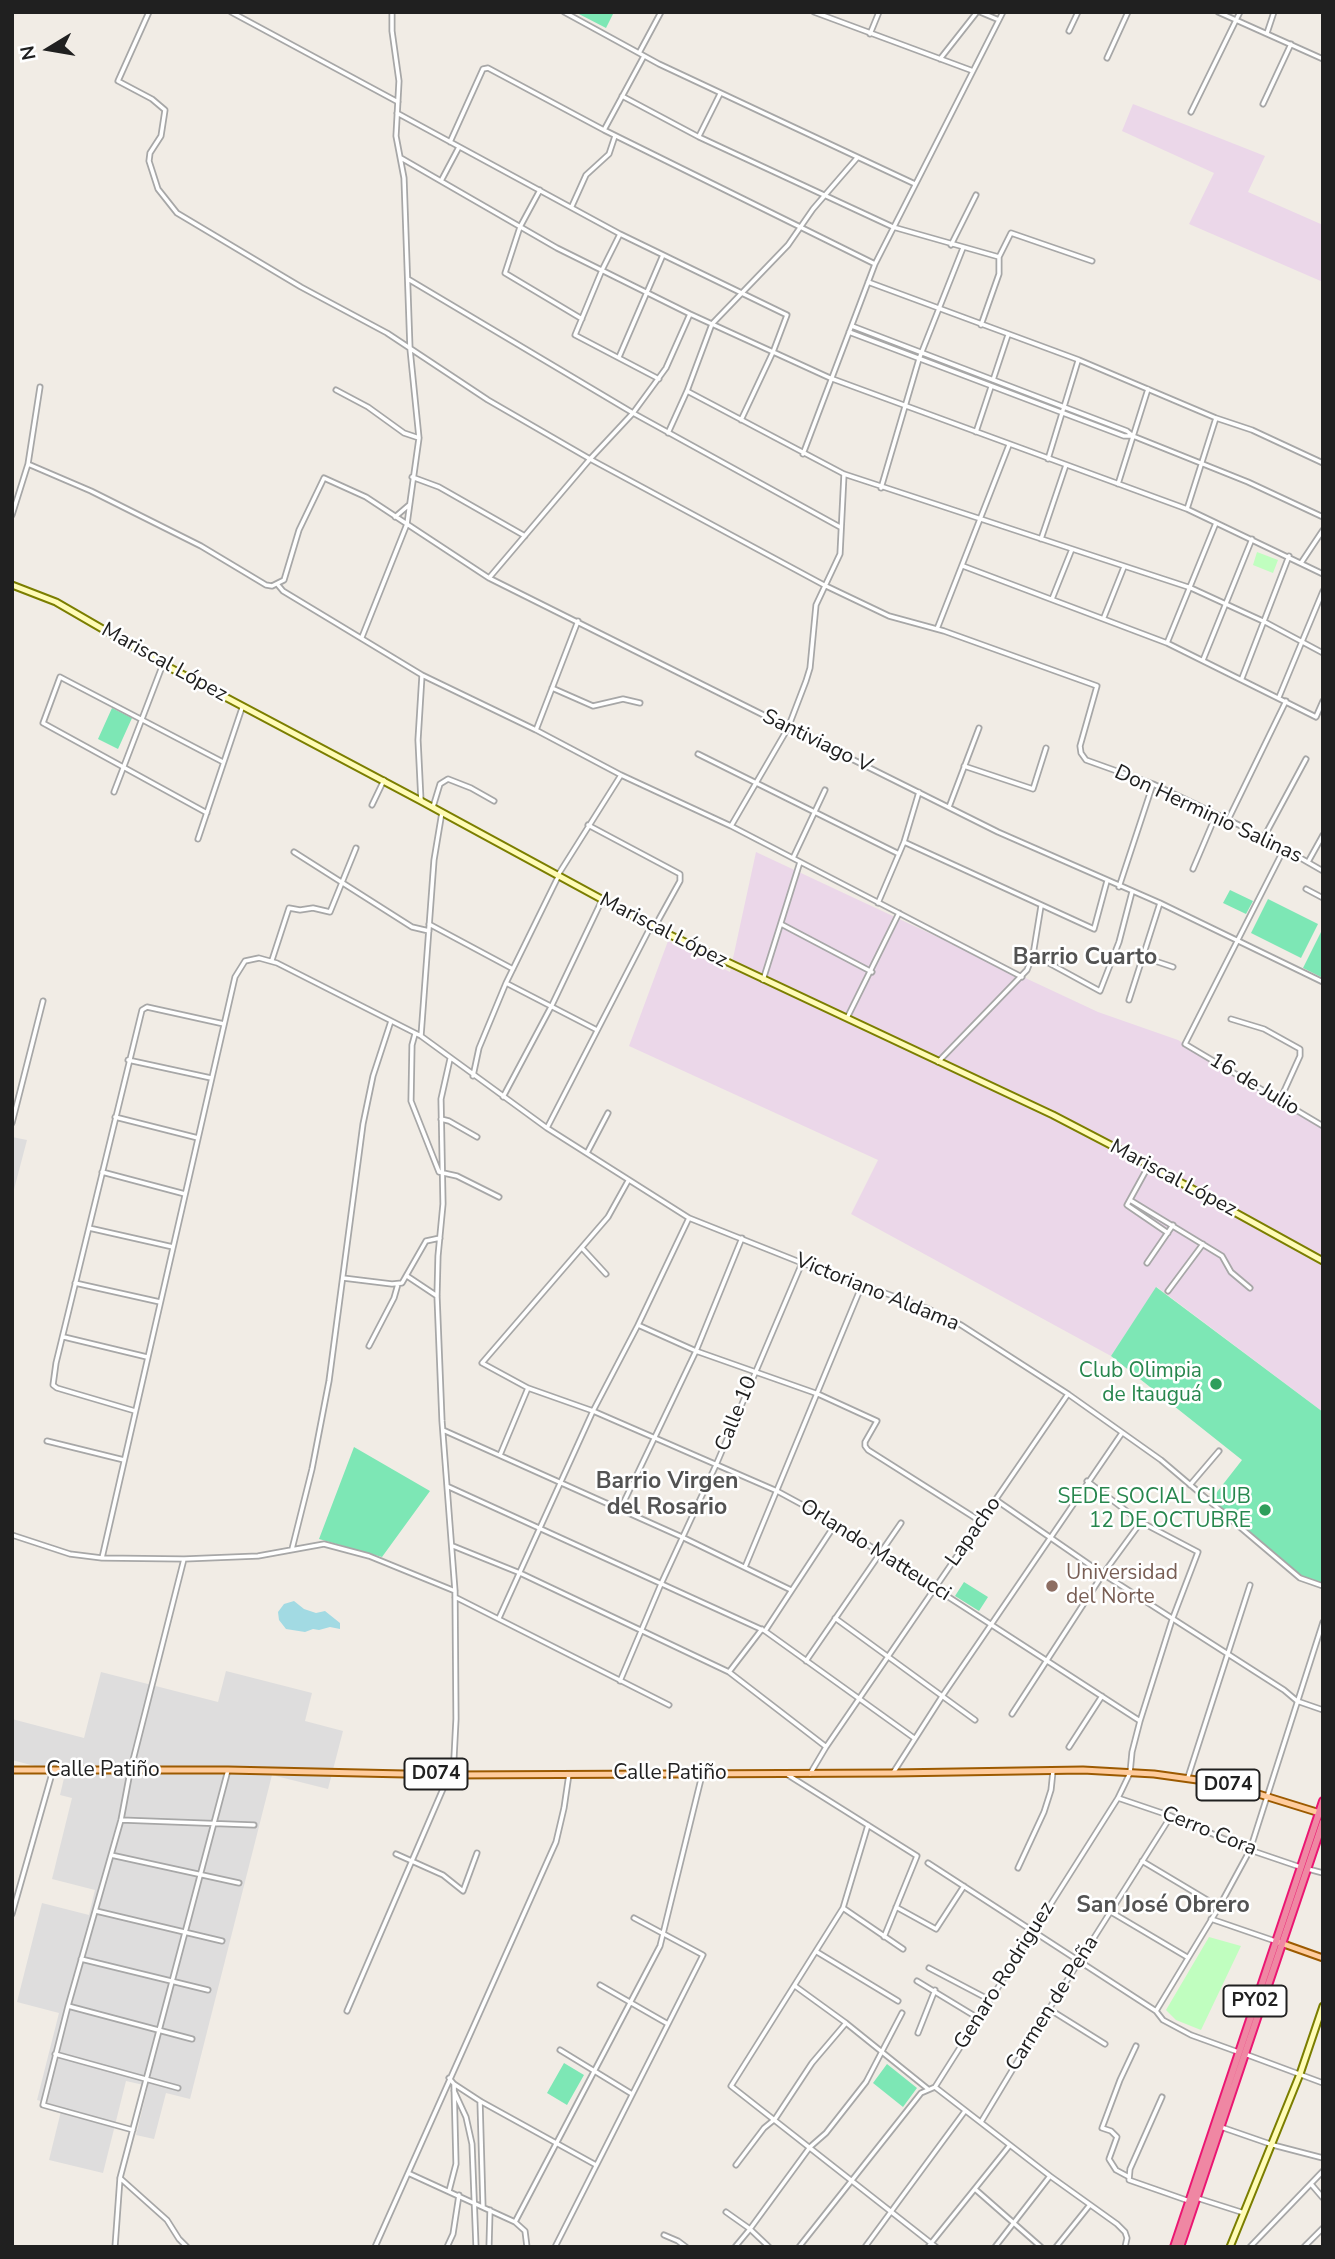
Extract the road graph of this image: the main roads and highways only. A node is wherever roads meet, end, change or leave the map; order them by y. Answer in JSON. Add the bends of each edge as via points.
{"nodes":[{"id":1,"x":12,"y":1770,"type":"edge"},
{"id":2,"x":1323,"y":1801,"type":"edge"},
{"id":3,"x":1321,"y":1813,"type":"edge"},
{"id":4,"x":1323,"y":1822,"type":"edge"},
{"id":5,"x":1303,"y":1868,"type":"junction"},
{"id":6,"x":1279,"y":1942,"type":"junction"},
{"id":7,"x":1323,"y":1958,"type":"edge"},
{"id":8,"x":1241,"y":2053,"type":"junction"},
{"id":9,"x":1193,"y":2200,"type":"junction"},
{"id":10,"x":1174,"y":2247,"type":"edge"},
{"id":11,"x":1180,"y":2247,"type":"edge"}],
"edges":[{"from":1,"to":3,"type":"main road","name":"Calle Patiño","number":"D074","via":[[449,1775],[1053,1770],[1188,1777]]},
{"from":2,"to":3,"type":"highway","number":"PY02"},
{"from":3,"to":5,"type":"highway","number":"PY02"},
{"from":4,"to":5,"type":"highway","number":"PY02"},
{"from":5,"to":6,"type":"highway","number":"PY02"},
{"from":6,"to":7,"type":"main road"},
{"from":6,"to":8,"type":"highway","number":"PY02"},
{"from":8,"to":9,"type":"highway","number":"PY02"},
{"from":8,"to":9,"type":"highway","number":"PY02","via":[[1221,2127]]},
{"from":9,"to":10,"type":"highway","number":"PY02"},
{"from":9,"to":11,"type":"highway","number":"PY02"}]}
